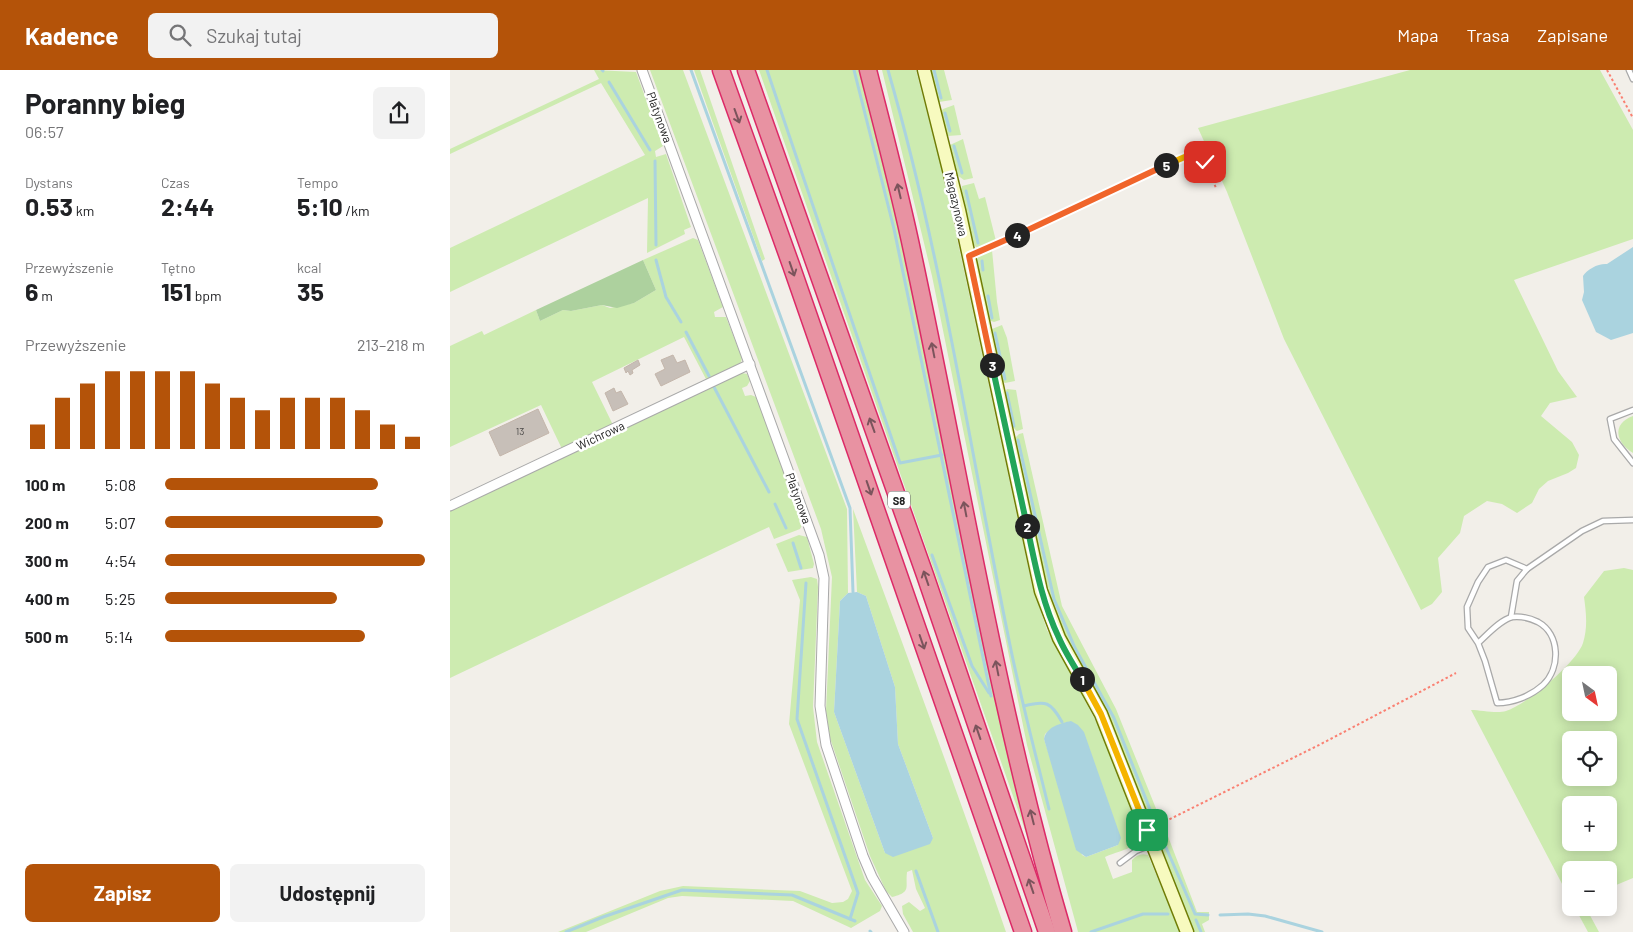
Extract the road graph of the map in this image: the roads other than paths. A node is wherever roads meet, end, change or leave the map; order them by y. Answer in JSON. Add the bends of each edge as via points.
{"nodes":[{"id":1,"x":642,"y":70,"type":"edge"},
{"id":2,"x":721,"y":70,"type":"edge"},
{"id":3,"x":746,"y":70,"type":"edge"},
{"id":4,"x":868,"y":70,"type":"edge"},
{"id":5,"x":924,"y":70,"type":"edge"},
{"id":6,"x":1629,"y":70,"type":"edge"},
{"id":7,"x":1633,"y":79,"type":"edge"},
{"id":8,"x":750,"y":364,"type":"junction"},
{"id":9,"x":1633,"y":410,"type":"edge"},
{"id":10,"x":1633,"y":464,"type":"edge"},
{"id":11,"x":450,"y":506,"type":"edge"},
{"id":12,"x":1633,"y":520,"type":"edge"},
{"id":13,"x":1527,"y":569,"type":"junction"},
{"id":14,"x":1511,"y":617,"type":"junction"},
{"id":15,"x":1478,"y":643,"type":"junction"},
{"id":16,"x":1153,"y":844,"type":"junction"},
{"id":17,"x":1120,"y":863,"type":"dead end"},
{"id":18,"x":904,"y":932,"type":"edge"},
{"id":19,"x":1023,"y":932,"type":"edge"},
{"id":20,"x":1047,"y":932,"type":"edge"},
{"id":21,"x":1063,"y":932,"type":"edge"},
{"id":22,"x":1187,"y":932,"type":"edge"}],
"edges":[{"from":1,"to":8,"type":"street","name":"Platynowa"},
{"from":2,"to":19,"type":"highway","number":"S8","one_way":true},
{"from":20,"to":3,"type":"highway","number":"S8","one_way":true,"via":[[922,566]]},
{"from":21,"to":4,"type":"highway","one_way":true,"via":[[999,677],[914,258]]},
{"from":5,"to":16,"type":"street","name":"Magazynowa","via":[[969,256],[1041,591],[1059,638],[1101,714]]},
{"from":6,"to":7,"type":"lane"},
{"from":8,"to":11,"type":"street","name":"Wichrowa"},
{"from":8,"to":18,"type":"street","name":"Platynowa","via":[[810,528],[824,578],[819,686],[826,745],[863,856]]},
{"from":9,"to":10,"type":"lane","via":[[1610,419],[1614,439]]},
{"from":12,"to":13,"type":"lane","via":[[1603,521]]},
{"from":13,"to":14,"type":"lane","via":[[1517,581]]},
{"from":13,"to":15,"type":"lane","via":[[1506,560],[1488,567],[1478,582],[1467,608],[1468,628]]},
{"from":14,"to":15,"type":"lane"},
{"from":14,"to":15,"type":"lane","via":[[1530,618],[1550,631],[1556,653],[1551,674],[1543,685],[1518,700],[1497,703]]},
{"from":16,"to":17,"type":"lane"},
{"from":16,"to":22,"type":"street","name":"Magazynowa"}]}
